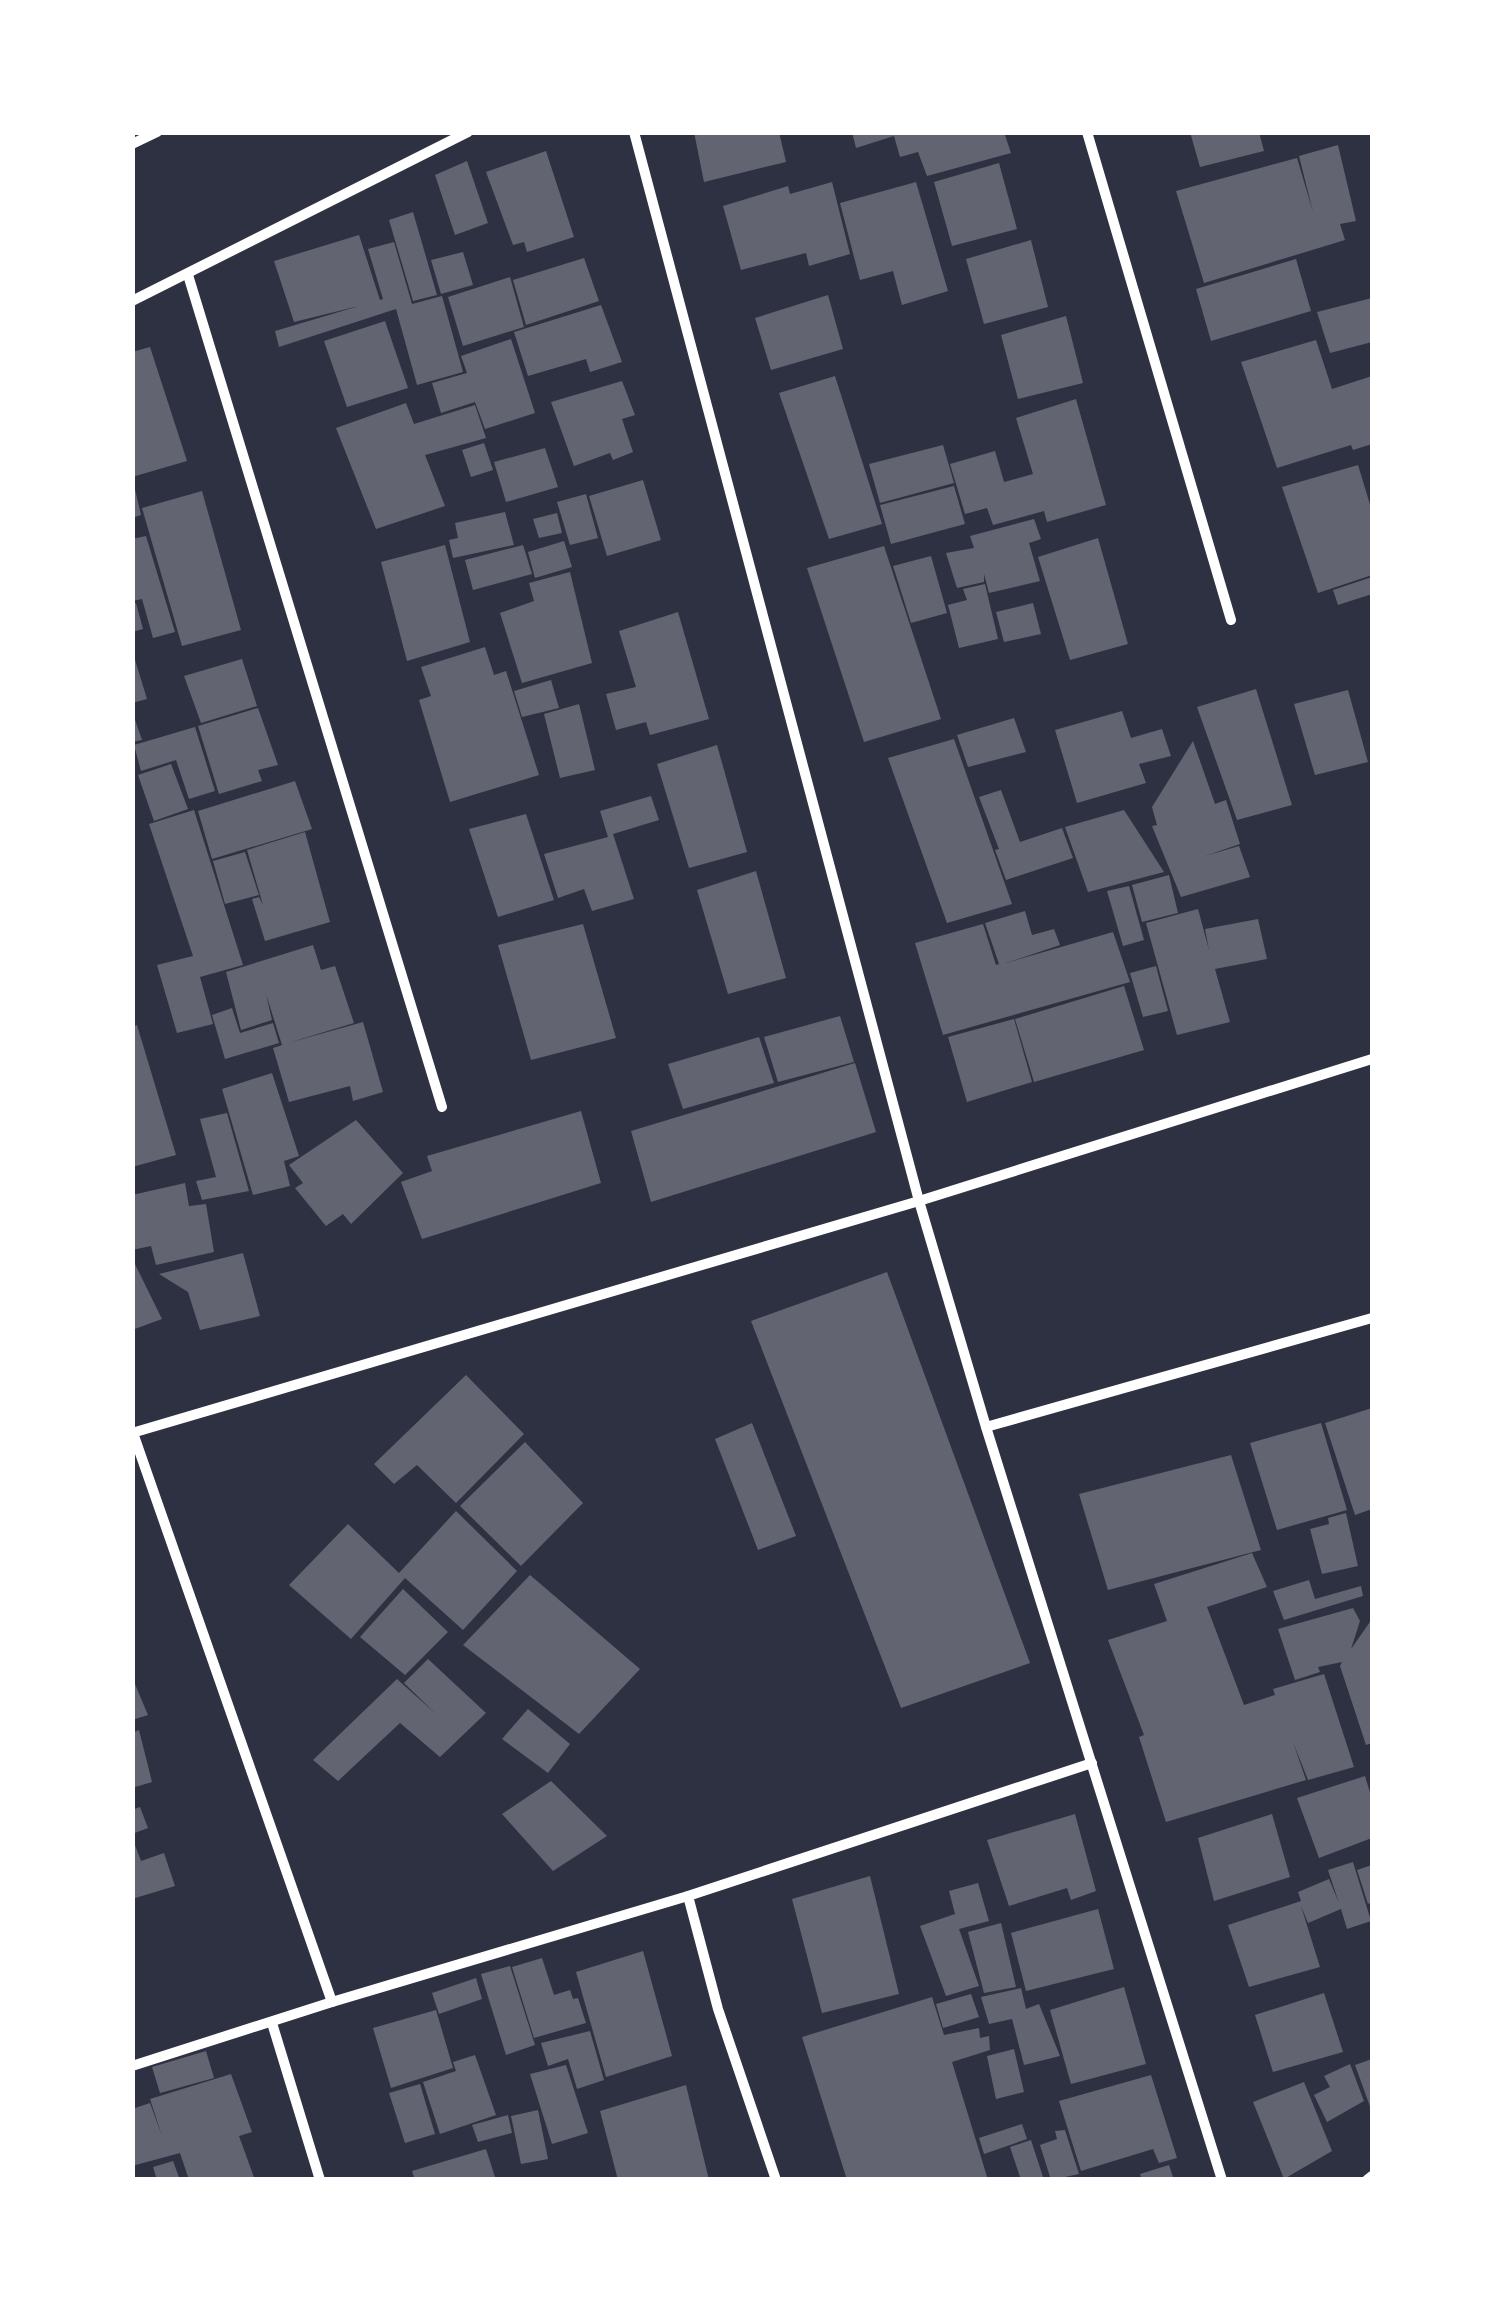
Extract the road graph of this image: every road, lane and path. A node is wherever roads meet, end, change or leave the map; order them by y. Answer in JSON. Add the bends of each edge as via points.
{"nodes":[{"id":1,"x":157,"y":132,"type":"edge"},
{"id":2,"x":468,"y":132,"type":"edge"},
{"id":3,"x":634,"y":132,"type":"edge"},
{"id":4,"x":1087,"y":132,"type":"edge"},
{"id":5,"x":132,"y":144,"type":"edge"},
{"id":6,"x":188,"y":275,"type":"junction"},
{"id":7,"x":132,"y":301,"type":"edge"},
{"id":8,"x":1231,"y":620,"type":"dead end"},
{"id":9,"x":1372,"y":1058,"type":"edge"},
{"id":10,"x":442,"y":1107,"type":"dead end"},
{"id":11,"x":919,"y":1200,"type":"junction"},
{"id":12,"x":1372,"y":1318,"type":"edge"},
{"id":13,"x":986,"y":1427,"type":"junction"},
{"id":14,"x":133,"y":1433,"type":"edge"},
{"id":15,"x":1092,"y":1763,"type":"junction"},
{"id":16,"x":688,"y":1896,"type":"junction"},
{"id":17,"x":332,"y":2002,"type":"junction"},
{"id":18,"x":272,"y":2022,"type":"junction"},
{"id":19,"x":132,"y":2066,"type":"edge"},
{"id":20,"x":320,"y":2180,"type":"edge"},
{"id":21,"x":776,"y":2180,"type":"edge"},
{"id":22,"x":1222,"y":2180,"type":"edge"}],
"edges":[{"from":1,"to":5,"type":"street"},
{"from":2,"to":6,"type":"street"},
{"from":3,"to":11,"type":"street"},
{"from":4,"to":8,"type":"street"},
{"from":6,"to":7,"type":"street"},
{"from":6,"to":10,"type":"street"},
{"from":9,"to":11,"type":"street"},
{"from":11,"to":13,"type":"street"},
{"from":11,"to":14,"type":"street"},
{"from":12,"to":13,"type":"street"},
{"from":13,"to":15,"type":"street"},
{"from":14,"to":17,"type":"street"},
{"from":15,"to":16,"type":"street"},
{"from":15,"to":22,"type":"street"},
{"from":16,"to":17,"type":"street"},
{"from":16,"to":21,"type":"street"},
{"from":17,"to":18,"type":"street"},
{"from":18,"to":19,"type":"street"},
{"from":18,"to":20,"type":"street"}]}
